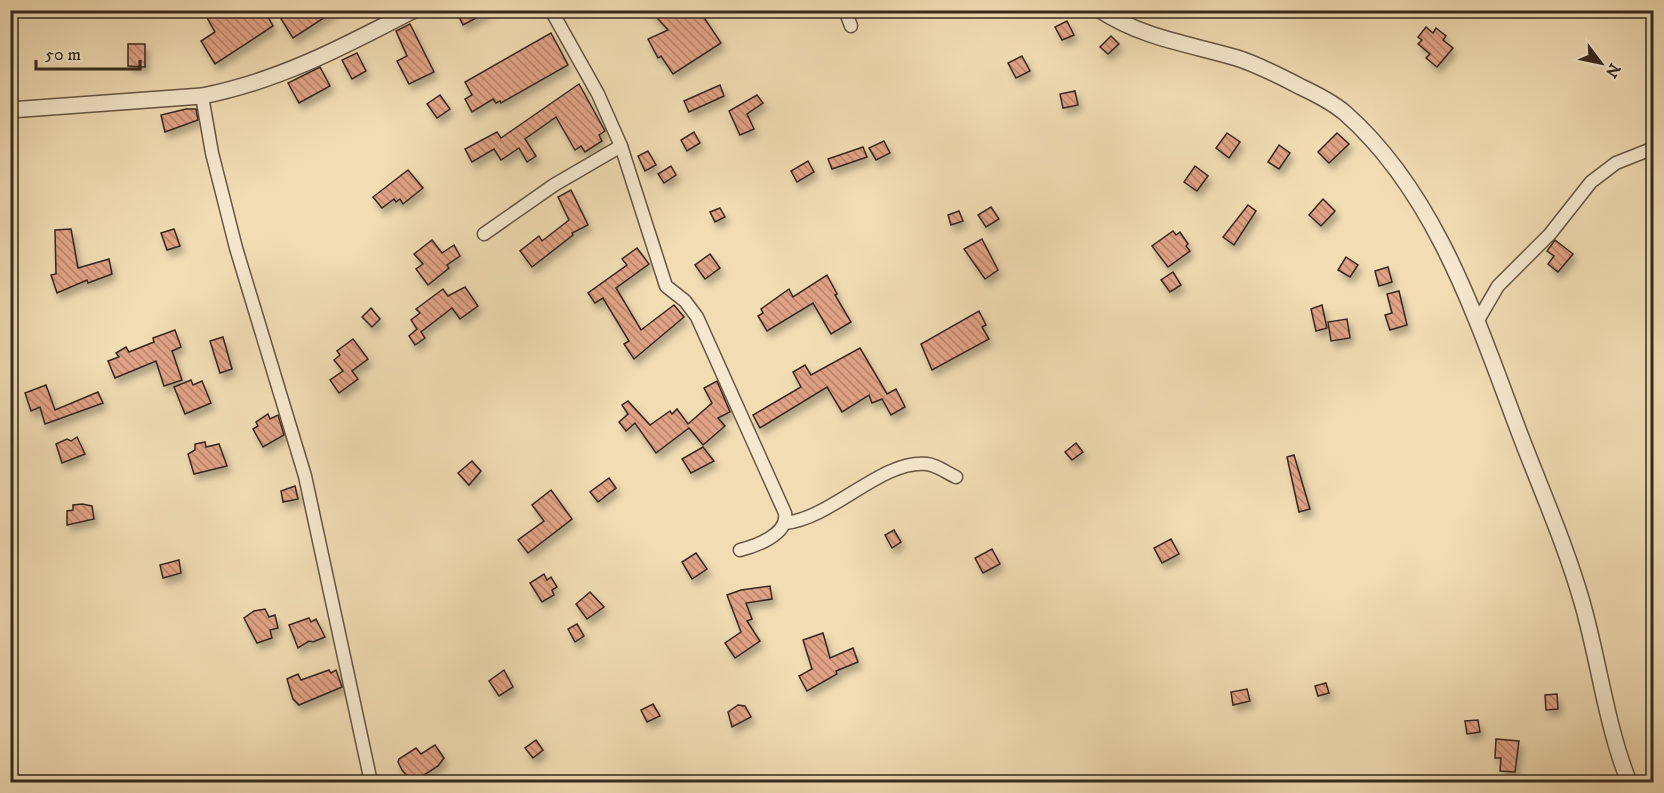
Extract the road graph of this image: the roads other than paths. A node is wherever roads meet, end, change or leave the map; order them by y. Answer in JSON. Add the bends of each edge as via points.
{"nodes":[{"id":1,"x":414,"y":10,"type":"edge"},
{"id":2,"x":551,"y":10,"type":"edge"},
{"id":3,"x":845,"y":10,"type":"edge"},
{"id":4,"x":1100,"y":10,"type":"edge"},
{"id":5,"x":851,"y":26,"type":"dead end"},
{"id":6,"x":202,"y":96,"type":"junction"},
{"id":7,"x":10,"y":110,"type":"edge"},
{"id":8,"x":621,"y":146,"type":"junction"},
{"id":9,"x":1653,"y":148,"type":"edge"},
{"id":10,"x":484,"y":234,"type":"dead end"},
{"id":11,"x":1477,"y":322,"type":"junction"},
{"id":12,"x":956,"y":477,"type":"dead end"},
{"id":13,"x":785,"y":523,"type":"junction"},
{"id":14,"x":740,"y":550,"type":"dead end"},
{"id":15,"x":371,"y":783,"type":"edge"},
{"id":16,"x":1629,"y":783,"type":"edge"}],
"edges":[{"from":1,"to":6,"type":"street","via":[[328,55],[279,75]]},
{"from":2,"to":8,"type":"street","via":[[598,94]]},
{"from":3,"to":5,"type":"street"},
{"from":4,"to":11,"type":"street","via":[[1146,34],[1268,70],[1344,112],[1409,188]]},
{"from":6,"to":7,"type":"street"},
{"from":6,"to":15,"type":"street","via":[[236,248],[305,476]]},
{"from":8,"to":10,"type":"street","via":[[554,185]]},
{"from":8,"to":13,"type":"street","via":[[666,286],[698,317],[783,507]]},
{"from":9,"to":11,"type":"street","via":[[1616,163],[1591,182],[1550,234],[1506,277]]},
{"from":11,"to":16,"type":"street","via":[[1571,566]]},
{"from":12,"to":13,"type":"street","via":[[931,465],[916,465],[888,474],[807,519]]},
{"from":13,"to":14,"type":"street","via":[[764,541]]}]}
